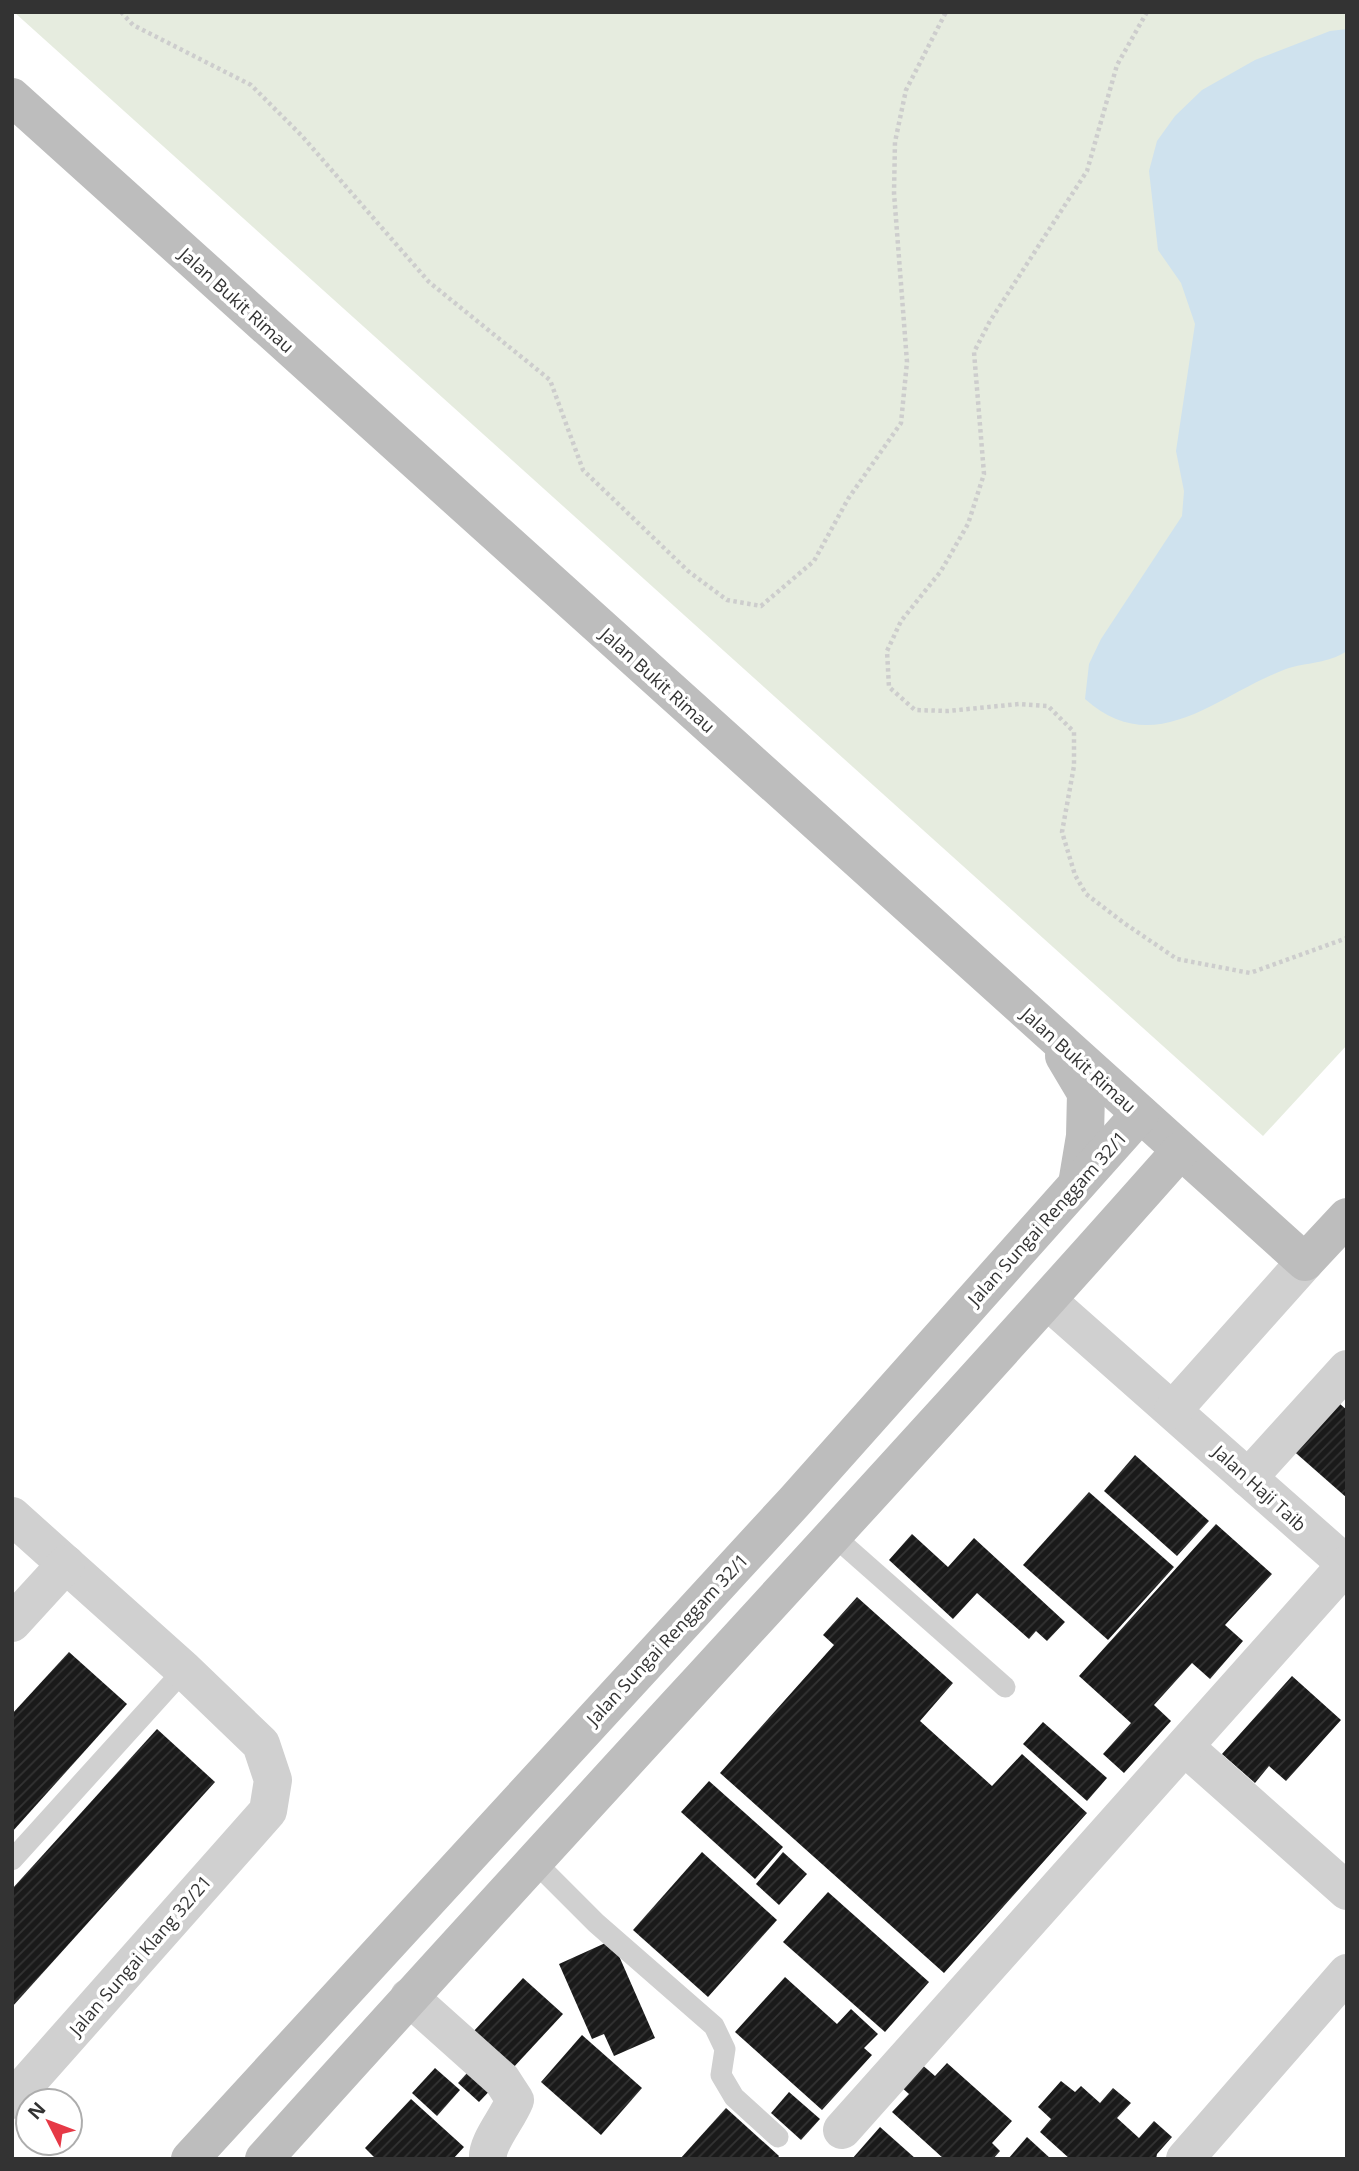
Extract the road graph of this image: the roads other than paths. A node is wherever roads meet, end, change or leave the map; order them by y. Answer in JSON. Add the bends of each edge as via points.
{"nodes":[{"id":1,"x":12,"y":97,"type":"edge"},
{"id":2,"x":1052,"y":1036,"type":"junction"},
{"id":3,"x":1140,"y":1114,"type":"junction"},
{"id":4,"x":1180,"y":1150,"type":"junction"},
{"id":5,"x":1077,"y":1184,"type":"junction"},
{"id":6,"x":1347,"y":1217,"type":"edge"},
{"id":7,"x":1305,"y":1262,"type":"junction"},
{"id":8,"x":1048,"y":1301,"type":"junction"},
{"id":9,"x":1347,"y":1370,"type":"edge"},
{"id":10,"x":1173,"y":1410,"type":"junction"},
{"id":11,"x":1248,"y":1478,"type":"junction"},
{"id":12,"x":794,"y":1501,"type":"junction"},
{"id":13,"x":12,"y":1516,"type":"edge"},
{"id":14,"x":835,"y":1537,"type":"junction"},
{"id":15,"x":66,"y":1564,"type":"junction"},
{"id":16,"x":1346,"y":1565,"type":"edge"},
{"id":17,"x":12,"y":1623,"type":"edge"},
{"id":18,"x":184,"y":1670,"type":"junction"},
{"id":19,"x":1005,"y":1687,"type":"dead end"},
{"id":20,"x":1185,"y":1748,"type":"junction"},
{"id":21,"x":12,"y":1860,"type":"edge"},
{"id":22,"x":533,"y":1860,"type":"junction"},
{"id":23,"x":1347,"y":1891,"type":"edge"},
{"id":24,"x":425,"y":1899,"type":"junction"},
{"id":25,"x":466,"y":1934,"type":"junction"},
{"id":26,"x":1347,"y":1973,"type":"edge"},
{"id":27,"x":408,"y":1997,"type":"junction"},
{"id":28,"x":12,"y":2100,"type":"edge"},
{"id":29,"x":842,"y":2130,"type":"dead end"},
{"id":30,"x":778,"y":2137,"type":"dead end"},
{"id":31,"x":190,"y":2159,"type":"edge"},
{"id":32,"x":264,"y":2159,"type":"edge"},
{"id":33,"x":488,"y":2159,"type":"edge"},
{"id":34,"x":1185,"y":2159,"type":"edge"}],
"edges":[{"from":1,"to":2,"type":"main road","name":"Jalan Bukit Rimau"},
{"from":2,"to":3,"type":"main road","name":"Jalan Bukit Rimau"},
{"from":2,"to":5,"type":"main road","via":[[1086,1093]]},
{"from":3,"to":4,"type":"main road","name":"Jalan Bukit Rimau"},
{"from":3,"to":5,"type":"main road","name":"Jalan Sungai Renggam 32/1"},
{"from":4,"to":7,"type":"main road","name":"Jalan Bukit Rimau"},
{"from":4,"to":8,"type":"main road"},
{"from":5,"to":12,"type":"main road","name":"Jalan Sungai Renggam 32/1"},
{"from":6,"to":7,"type":"main road"},
{"from":7,"to":10,"type":"street"},
{"from":8,"to":10,"type":"street","name":"Jalan Haji Taib"},
{"from":8,"to":14,"type":"main road"},
{"from":9,"to":11,"type":"street"},
{"from":10,"to":11,"type":"street","name":"Jalan Haji Taib"},
{"from":11,"to":16,"type":"street","name":"Jalan Haji Taib"},
{"from":12,"to":14,"type":"main road"},
{"from":12,"to":24,"type":"main road","name":"Jalan Sungai Renggam 32/1"},
{"from":13,"to":15,"type":"street"},
{"from":14,"to":19,"type":"lane"},
{"from":14,"to":22,"type":"main road"},
{"from":15,"to":17,"type":"street"},
{"from":15,"to":18,"type":"street"},
{"from":16,"to":20,"type":"street"},
{"from":18,"to":21,"type":"lane"},
{"from":18,"to":28,"type":"street","name":"Jalan Sungai Klang 32/21","via":[[261,1744],[273,1780],[268,1811]]},
{"from":20,"to":23,"type":"street"},
{"from":20,"to":29,"type":"street"},
{"from":22,"to":25,"type":"main road"},
{"from":22,"to":30,"type":"lane","via":[[596,1923],[714,2026],[725,2049],[721,2075],[734,2097]]},
{"from":24,"to":25,"type":"main road"},
{"from":24,"to":31,"type":"main road","name":"Jalan Sungai Renggam 32/1"},
{"from":25,"to":27,"type":"main road"},
{"from":26,"to":34,"type":"street"},
{"from":27,"to":32,"type":"main road"},
{"from":27,"to":33,"type":"street","via":[[502,2080],[514,2100],[489,2146]]}]}
